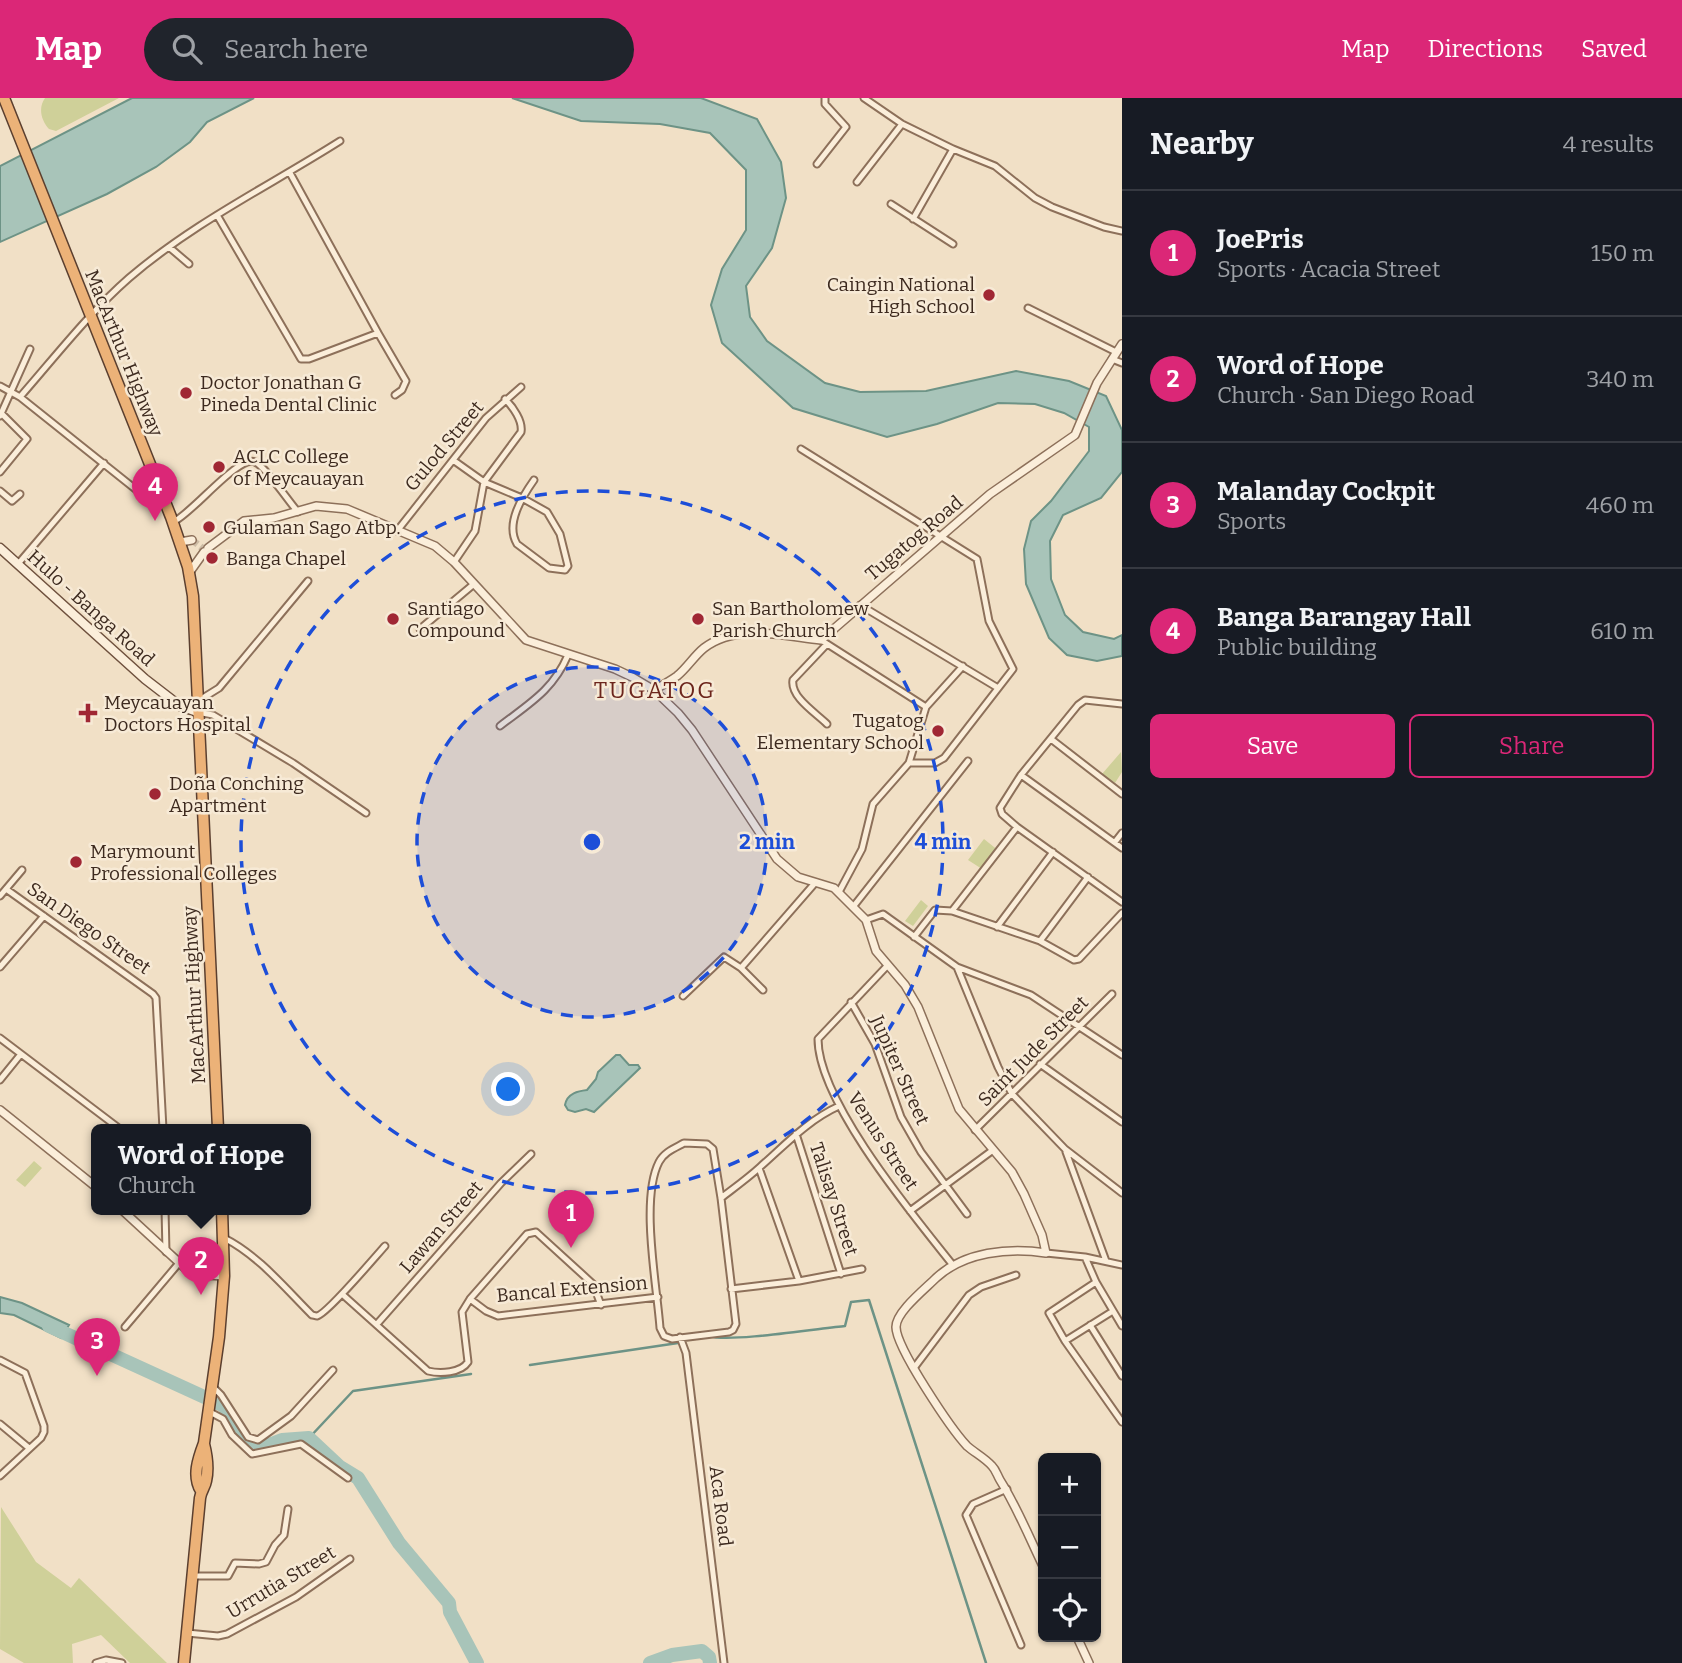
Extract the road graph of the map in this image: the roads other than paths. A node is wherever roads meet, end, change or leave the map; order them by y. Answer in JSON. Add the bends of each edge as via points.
{"nodes":[{"id":1,"x":825,"y":98,"type":"edge"},
{"id":2,"x":864,"y":98,"type":"edge"},
{"id":3,"x":5,"y":103,"type":"edge"},
{"id":4,"x":902,"y":124,"type":"junction"},
{"id":5,"x":340,"y":141,"type":"dead end"},
{"id":6,"x":953,"y":149,"type":"junction"},
{"id":7,"x":817,"y":164,"type":"dead end"},
{"id":8,"x":289,"y":173,"type":"junction"},
{"id":9,"x":857,"y":182,"type":"dead end"},
{"id":10,"x":891,"y":204,"type":"dead end"},
{"id":11,"x":217,"y":215,"type":"junction"},
{"id":12,"x":913,"y":219,"type":"junction"},
{"id":13,"x":1122,"y":231,"type":"edge"},
{"id":14,"x":953,"y":244,"type":"dead end"},
{"id":15,"x":169,"y":247,"type":"junction"},
{"id":16,"x":189,"y":264,"type":"dead end"},
{"id":17,"x":1028,"y":307,"type":"dead end"},
{"id":18,"x":91,"y":316,"type":"junction"},
{"id":19,"x":378,"y":333,"type":"junction"},
{"id":20,"x":1122,"y":344,"type":"edge"},
{"id":21,"x":30,"y":349,"type":"dead end"},
{"id":22,"x":1114,"y":355,"type":"junction"},
{"id":23,"x":1122,"y":363,"type":"edge"},
{"id":24,"x":0,"y":386,"type":"edge"},
{"id":25,"x":521,"y":387,"type":"dead end"},
{"id":26,"x":10,"y":391,"type":"junction"},
{"id":27,"x":395,"y":395,"type":"dead end"},
{"id":28,"x":20,"y":397,"type":"junction"},
{"id":29,"x":505,"y":399,"type":"junction"},
{"id":30,"x":1,"y":415,"type":"edge"},
{"id":31,"x":801,"y":449,"type":"dead end"},
{"id":32,"x":453,"y":460,"type":"junction"},
{"id":33,"x":104,"y":463,"type":"junction"},
{"id":34,"x":0,"y":472,"type":"edge"},
{"id":35,"x":534,"y":480,"type":"dead end"},
{"id":36,"x":484,"y":482,"type":"junction"},
{"id":37,"x":0,"y":491,"type":"edge"},
{"id":38,"x":162,"y":492,"type":"junction"},
{"id":39,"x":20,"y":494,"type":"dead end"},
{"id":40,"x":522,"y":498,"type":"junction"},
{"id":41,"x":298,"y":512,"type":"junction"},
{"id":42,"x":173,"y":522,"type":"junction"},
{"id":43,"x":397,"y":531,"type":"junction"},
{"id":44,"x":939,"y":537,"type":"junction"},
{"id":45,"x":192,"y":540,"type":"dead end"},
{"id":46,"x":180,"y":542,"type":"junction"},
{"id":47,"x":0,"y":548,"type":"edge"},
{"id":48,"x":454,"y":562,"type":"junction"},
{"id":49,"x":18,"y":564,"type":"junction"},
{"id":50,"x":189,"y":574,"type":"junction"},
{"id":51,"x":308,"y":581,"type":"dead end"},
{"id":52,"x":474,"y":584,"type":"junction"},
{"id":53,"x":860,"y":605,"type":"junction"},
{"id":54,"x":420,"y":629,"type":"dead end"},
{"id":55,"x":824,"y":642,"type":"junction"},
{"id":56,"x":568,"y":655,"type":"junction"},
{"id":57,"x":963,"y":666,"type":"junction"},
{"id":58,"x":998,"y":688,"type":"junction"},
{"id":59,"x":654,"y":690,"type":"junction"},
{"id":60,"x":1122,"y":704,"type":"edge"},
{"id":61,"x":197,"y":706,"type":"junction"},
{"id":62,"x":926,"y":707,"type":"junction"},
{"id":63,"x":827,"y":723,"type":"dead end"},
{"id":64,"x":500,"y":726,"type":"dead end"},
{"id":65,"x":1051,"y":739,"type":"junction"},
{"id":66,"x":968,"y":761,"type":"dead end"},
{"id":67,"x":909,"y":763,"type":"junction"},
{"id":68,"x":1021,"y":775,"type":"junction"},
{"id":69,"x":1122,"y":794,"type":"edge"},
{"id":70,"x":366,"y":813,"type":"dead end"},
{"id":71,"x":1017,"y":827,"type":"junction"},
{"id":72,"x":1122,"y":833,"type":"edge"},
{"id":73,"x":1115,"y":842,"type":"junction"},
{"id":74,"x":1122,"y":848,"type":"edge"},
{"id":75,"x":1053,"y":852,"type":"junction"},
{"id":76,"x":22,"y":870,"type":"dead end"},
{"id":77,"x":1088,"y":877,"type":"junction"},
{"id":78,"x":815,"y":883,"type":"junction"},
{"id":79,"x":6,"y":889,"type":"junction"},
{"id":80,"x":839,"y":892,"type":"junction"},
{"id":81,"x":0,"y":896,"type":"edge"},
{"id":82,"x":1122,"y":902,"type":"edge"},
{"id":83,"x":853,"y":907,"type":"junction"},
{"id":84,"x":952,"y":911,"type":"junction"},
{"id":85,"x":1122,"y":913,"type":"edge"},
{"id":86,"x":44,"y":916,"type":"junction"},
{"id":87,"x":866,"y":920,"type":"junction"},
{"id":88,"x":997,"y":927,"type":"junction"},
{"id":89,"x":914,"y":937,"type":"junction"},
{"id":90,"x":1040,"y":941,"type":"junction"},
{"id":91,"x":887,"y":966,"type":"junction"},
{"id":92,"x":0,"y":967,"type":"edge"},
{"id":93,"x":957,"y":967,"type":"junction"},
{"id":94,"x":741,"y":968,"type":"junction"},
{"id":95,"x":762,"y":990,"type":"dead end"},
{"id":96,"x":1112,"y":994,"type":"dead end"},
{"id":97,"x":683,"y":996,"type":"dead end"},
{"id":98,"x":851,"y":1002,"type":"junction"},
{"id":99,"x":1079,"y":1025,"type":"junction"},
{"id":100,"x":0,"y":1038,"type":"edge"},
{"id":101,"x":21,"y":1054,"type":"junction"},
{"id":102,"x":1122,"y":1055,"type":"edge"},
{"id":103,"x":1040,"y":1064,"type":"junction"},
{"id":104,"x":0,"y":1080,"type":"edge"},
{"id":105,"x":1012,"y":1094,"type":"junction"},
{"id":106,"x":839,"y":1106,"type":"junction"},
{"id":107,"x":0,"y":1110,"type":"edge"},
{"id":108,"x":1122,"y":1122,"type":"edge"},
{"id":109,"x":113,"y":1124,"type":"edge"},
{"id":110,"x":163,"y":1124,"type":"edge"},
{"id":111,"x":218,"y":1124,"type":"edge"},
{"id":112,"x":975,"y":1130,"type":"junction"},
{"id":113,"x":796,"y":1134,"type":"junction"},
{"id":114,"x":1065,"y":1149,"type":"junction"},
{"id":115,"x":993,"y":1150,"type":"junction"},
{"id":116,"x":531,"y":1154,"type":"dead end"},
{"id":117,"x":759,"y":1168,"type":"junction"},
{"id":118,"x":91,"y":1183,"type":"edge"},
{"id":119,"x":944,"y":1185,"type":"junction"},
{"id":120,"x":1122,"y":1193,"type":"edge"},
{"id":121,"x":721,"y":1198,"type":"junction"},
{"id":122,"x":910,"y":1211,"type":"junction"},
{"id":123,"x":967,"y":1214,"type":"dead end"},
{"id":124,"x":127,"y":1215,"type":"edge"},
{"id":125,"x":165,"y":1215,"type":"edge"},
{"id":126,"x":222,"y":1215,"type":"edge"},
{"id":127,"x":224,"y":1238,"type":"junction"},
{"id":128,"x":385,"y":1246,"type":"dead end"},
{"id":129,"x":166,"y":1252,"type":"junction"},
{"id":130,"x":1046,"y":1253,"type":"junction"},
{"id":131,"x":1084,"y":1257,"type":"junction"},
{"id":132,"x":1106,"y":1261,"type":"junction"},
{"id":133,"x":179,"y":1263,"type":"junction"},
{"id":134,"x":953,"y":1264,"type":"junction"},
{"id":135,"x":1121,"y":1266,"type":"edge"},
{"id":136,"x":862,"y":1269,"type":"dead end"},
{"id":137,"x":841,"y":1274,"type":"junction"},
{"id":138,"x":1016,"y":1275,"type":"dead end"},
{"id":139,"x":224,"y":1276,"type":"junction"},
{"id":140,"x":799,"y":1281,"type":"junction"},
{"id":141,"x":1096,"y":1282,"type":"junction"},
{"id":142,"x":732,"y":1289,"type":"junction"},
{"id":143,"x":342,"y":1294,"type":"junction"},
{"id":144,"x":658,"y":1297,"type":"junction"},
{"id":145,"x":470,"y":1299,"type":"junction"},
{"id":146,"x":601,"y":1305,"type":"junction"},
{"id":147,"x":1112,"y":1311,"type":"junction"},
{"id":148,"x":377,"y":1324,"type":"junction"},
{"id":149,"x":1090,"y":1325,"type":"junction"},
{"id":150,"x":1122,"y":1326,"type":"edge"},
{"id":151,"x":125,"y":1327,"type":"dead end"},
{"id":152,"x":680,"y":1338,"type":"junction"},
{"id":153,"x":1065,"y":1341,"type":"junction"},
{"id":154,"x":0,"y":1360,"type":"edge"},
{"id":155,"x":914,"y":1368,"type":"junction"},
{"id":156,"x":333,"y":1370,"type":"dead end"},
{"id":157,"x":1122,"y":1376,"type":"edge"},
{"id":158,"x":211,"y":1390,"type":"junction"},
{"id":159,"x":208,"y":1408,"type":"junction"},
{"id":160,"x":1122,"y":1422,"type":"edge"},
{"id":161,"x":0,"y":1424,"type":"edge"},
{"id":162,"x":29,"y":1448,"type":"junction"},
{"id":163,"x":0,"y":1476,"type":"edge"},
{"id":164,"x":348,"y":1478,"type":"dead end"},
{"id":165,"x":1007,"y":1489,"type":"junction"},
{"id":166,"x":288,"y":1509,"type":"dead end"},
{"id":167,"x":1038,"y":1555,"type":"edge"},
{"id":168,"x":350,"y":1559,"type":"dead end"},
{"id":169,"x":192,"y":1576,"type":"junction"},
{"id":170,"x":187,"y":1633,"type":"junction"},
{"id":171,"x":1079,"y":1642,"type":"edge"},
{"id":172,"x":1021,"y":1645,"type":"dead end"},
{"id":173,"x":108,"y":1662,"type":"edge"},
{"id":174,"x":96,"y":1663,"type":"edge"},
{"id":175,"x":122,"y":1663,"type":"edge"},
{"id":176,"x":184,"y":1663,"type":"edge"},
{"id":177,"x":724,"y":1663,"type":"edge"},
{"id":178,"x":1089,"y":1663,"type":"edge"}],
"edges":[{"from":1,"to":7,"type":"street","via":[[825,104],[846,127]]},
{"from":2,"to":4,"type":"street"},
{"from":3,"to":18,"type":"highway","name":"MacArthur Highway"},
{"from":4,"to":6,"type":"street"},
{"from":4,"to":9,"type":"street"},
{"from":5,"to":8,"type":"street"},
{"from":6,"to":12,"type":"street"},
{"from":6,"to":13,"type":"street","via":[[995,166],[1052,207]]},
{"from":8,"to":11,"type":"street"},
{"from":8,"to":19,"type":"street"},
{"from":10,"to":12,"type":"street"},
{"from":11,"to":15,"type":"street"},
{"from":11,"to":19,"type":"street","via":[[301,359]]},
{"from":12,"to":14,"type":"street"},
{"from":15,"to":16,"type":"street"},
{"from":15,"to":18,"type":"street"},
{"from":17,"to":22,"type":"street"},
{"from":18,"to":28,"type":"street"},
{"from":18,"to":38,"type":"highway","name":"MacArthur Highway"},
{"from":19,"to":27,"type":"street","via":[[406,381]]},
{"from":20,"to":22,"type":"street"},
{"from":21,"to":26,"type":"street"},
{"from":22,"to":23,"type":"street"},
{"from":22,"to":44,"type":"street","name":"Tugatog Road","via":[[1075,435],[1010,479]]},
{"from":24,"to":26,"type":"street"},
{"from":25,"to":29,"type":"street","name":"Gulod Street"},
{"from":26,"to":28,"type":"street"},
{"from":26,"to":30,"type":"street"},
{"from":28,"to":33,"type":"street"},
{"from":29,"to":32,"type":"street","name":"Gulod Street"},
{"from":29,"to":36,"type":"street","via":[[522,428]]},
{"from":30,"to":34,"type":"street","via":[[27,439]]},
{"from":31,"to":44,"type":"street"},
{"from":32,"to":36,"type":"street"},
{"from":32,"to":43,"type":"street","name":"Gulod Street"},
{"from":33,"to":38,"type":"street","via":[[139,492]]},
{"from":33,"to":49,"type":"street"},
{"from":35,"to":40,"type":"street"},
{"from":36,"to":40,"type":"street"},
{"from":36,"to":48,"type":"street","via":[[475,531]]},
{"from":37,"to":39,"type":"street","via":[[12,501]]},
{"from":38,"to":42,"type":"highway","name":"MacArthur Highway"},
{"from":40,"to":40,"type":"street","via":[[551,517],[560,534],[568,566],[565,570],[549,568],[517,544],[513,525]]},
{"from":41,"to":42,"type":"street","via":[[263,468],[250,461]]},
{"from":41,"to":43,"type":"street","via":[[339,506]]},
{"from":41,"to":50,"type":"street","via":[[244,521],[206,550]]},
{"from":42,"to":46,"type":"highway","name":"MacArthur Highway"},
{"from":43,"to":48,"type":"street","via":[[435,546]]},
{"from":44,"to":53,"type":"street","name":"Tugatog Road"},
{"from":44,"to":58,"type":"street","via":[[977,559],[989,621],[1013,669]]},
{"from":45,"to":46,"type":"street"},
{"from":46,"to":50,"type":"highway","name":"MacArthur Highway"},
{"from":47,"to":49,"type":"main road","name":"Hulo - Banga Road"},
{"from":48,"to":52,"type":"street"},
{"from":49,"to":61,"type":"main road","name":"Hulo - Banga Road","via":[[145,679],[180,705]]},
{"from":50,"to":61,"type":"highway","name":"MacArthur Highway"},
{"from":51,"to":61,"type":"street","via":[[219,688]]},
{"from":52,"to":54,"type":"street"},
{"from":52,"to":56,"type":"street","via":[[526,640]]},
{"from":53,"to":55,"type":"street","name":"Tugatog Road"},
{"from":53,"to":57,"type":"street"},
{"from":55,"to":59,"type":"street","via":[[750,632],[727,636],[703,649],[677,676]]},
{"from":55,"to":62,"type":"street"},
{"from":55,"to":63,"type":"street","via":[[792,685],[795,694]]},
{"from":56,"to":59,"type":"street","via":[[615,669]]},
{"from":56,"to":64,"type":"street","via":[[550,686]]},
{"from":57,"to":58,"type":"street"},
{"from":57,"to":62,"type":"street"},
{"from":58,"to":67,"type":"street","via":[[940,761]]},
{"from":59,"to":78,"type":"street","via":[[692,730],[777,859],[798,877]]},
{"from":60,"to":65,"type":"street","via":[[1085,700]]},
{"from":61,"to":70,"type":"street"},
{"from":61,"to":111,"type":"highway","name":"MacArthur Highway"},
{"from":62,"to":67,"type":"street"},
{"from":65,"to":68,"type":"street"},
{"from":65,"to":69,"type":"street"},
{"from":66,"to":83,"type":"street"},
{"from":67,"to":80,"type":"street","via":[[873,804],[862,849]]},
{"from":68,"to":71,"type":"street","via":[[1000,808]]},
{"from":68,"to":73,"type":"street"},
{"from":71,"to":75,"type":"street"},
{"from":71,"to":84,"type":"street"},
{"from":72,"to":73,"type":"street"},
{"from":73,"to":74,"type":"street"},
{"from":75,"to":77,"type":"street"},
{"from":75,"to":88,"type":"street"},
{"from":76,"to":79,"type":"street"},
{"from":77,"to":82,"type":"street"},
{"from":77,"to":90,"type":"street"},
{"from":78,"to":80,"type":"street"},
{"from":78,"to":94,"type":"street"},
{"from":79,"to":81,"type":"street","name":"San Diego Street"},
{"from":79,"to":86,"type":"street","name":"San Diego Street"},
{"from":80,"to":83,"type":"street"},
{"from":83,"to":87,"type":"street"},
{"from":84,"to":88,"type":"street"},
{"from":84,"to":89,"type":"street","via":[[935,910]]},
{"from":85,"to":90,"type":"street","via":[[1079,959],[1069,959]]},
{"from":86,"to":92,"type":"street"},
{"from":86,"to":110,"type":"street","name":"San Diego Street","via":[[156,998]]},
{"from":87,"to":89,"type":"street","via":[[883,914]]},
{"from":87,"to":91,"type":"street","via":[[876,951]]},
{"from":88,"to":90,"type":"street"},
{"from":89,"to":93,"type":"street"},
{"from":91,"to":98,"type":"street","name":"Venus Street"},
{"from":91,"to":112,"type":"street","via":[[911,995],[959,1109]]},
{"from":93,"to":99,"type":"street","via":[[1031,995]]},
{"from":93,"to":105,"type":"street"},
{"from":94,"to":95,"type":"street"},
{"from":94,"to":97,"type":"street","via":[[724,957]]},
{"from":96,"to":99,"type":"street","name":"Saint Jude Street"},
{"from":98,"to":106,"type":"street","name":"Venus Street","via":[[818,1039],[818,1051]]},
{"from":98,"to":119,"type":"street","name":"Jupiter Street","via":[[875,1044],[901,1117]]},
{"from":99,"to":102,"type":"street"},
{"from":99,"to":103,"type":"street","name":"Saint Jude Street"},
{"from":100,"to":101,"type":"street"},
{"from":101,"to":104,"type":"street"},
{"from":101,"to":109,"type":"street"},
{"from":103,"to":105,"type":"street","name":"Saint Jude Street"},
{"from":103,"to":108,"type":"street"},
{"from":105,"to":112,"type":"street","name":"Saint Jude Street"},
{"from":105,"to":114,"type":"street"},
{"from":106,"to":113,"type":"street"},
{"from":106,"to":122,"type":"street","name":"Venus Street"},
{"from":107,"to":118,"type":"street"},
{"from":112,"to":115,"type":"street"},
{"from":113,"to":117,"type":"street"},
{"from":113,"to":137,"type":"street","name":"Talisay Street"},
{"from":114,"to":120,"type":"street"},
{"from":114,"to":132,"type":"street"},
{"from":115,"to":119,"type":"street"},
{"from":115,"to":130,"type":"street","via":[[1024,1194]]},
{"from":116,"to":148,"type":"street","name":"Lawan Street","via":[[500,1183]]},
{"from":117,"to":121,"type":"street"},
{"from":117,"to":140,"type":"street"},
{"from":119,"to":122,"type":"street"},
{"from":119,"to":123,"type":"street","name":"Jupiter Street"},
{"from":121,"to":142,"type":"street"},
{"from":121,"to":144,"type":"street","via":[[713,1149],[708,1144],[684,1143],[658,1163],[652,1183],[650,1230]]},
{"from":122,"to":134,"type":"street","name":"Venus Street"},
{"from":124,"to":129,"type":"street"},
{"from":125,"to":129,"type":"street"},
{"from":126,"to":127,"type":"highway"},
{"from":127,"to":139,"type":"highway"},
{"from":127,"to":143,"type":"street","via":[[257,1261],[312,1315],[321,1315]]},
{"from":128,"to":143,"type":"street"},
{"from":129,"to":133,"type":"street"},
{"from":130,"to":131,"type":"street"},
{"from":130,"to":134,"type":"street","via":[[979,1255]]},
{"from":131,"to":132,"type":"street"},
{"from":131,"to":141,"type":"street"},
{"from":132,"to":135,"type":"street"},
{"from":133,"to":139,"type":"street","via":[[205,1275]]},
{"from":133,"to":151,"type":"street"},
{"from":134,"to":155,"type":"street","via":[[897,1321],[897,1332]]},
{"from":136,"to":137,"type":"street"},
{"from":137,"to":140,"type":"street"},
{"from":138,"to":155,"type":"street","via":[[969,1295]]},
{"from":139,"to":158,"type":"highway"},
{"from":140,"to":142,"type":"street"},
{"from":141,"to":147,"type":"street"},
{"from":141,"to":153,"type":"street","via":[[1049,1313]]},
{"from":142,"to":152,"type":"street","via":[[733,1330]]},
{"from":143,"to":148,"type":"street","name":"Bancal Extension"},
{"from":144,"to":146,"type":"street","name":"Bancal Extension"},
{"from":144,"to":152,"type":"street","name":"Bancal Extension","via":[[664,1336]]},
{"from":145,"to":146,"type":"street","name":"Bancal Extension","via":[[498,1316]]},
{"from":145,"to":146,"type":"street","via":[[531,1232],[536,1232],[593,1284]]},
{"from":145,"to":148,"type":"street","name":"Bancal Extension","via":[[462,1312],[468,1362],[461,1369],[428,1371]]},
{"from":147,"to":149,"type":"street"},
{"from":147,"to":150,"type":"street"},
{"from":149,"to":153,"type":"street"},
{"from":149,"to":157,"type":"street"},
{"from":152,"to":177,"type":"street","name":"Aca Road","via":[[686,1353]]},
{"from":153,"to":160,"type":"street"},
{"from":154,"to":162,"type":"street","via":[[24,1373],[44,1426],[41,1437]]},
{"from":155,"to":165,"type":"street","via":[[966,1444],[993,1467]]},
{"from":156,"to":158,"type":"street","via":[[291,1416],[258,1440],[248,1437],[221,1395]]},
{"from":158,"to":159,"type":"highway"},
{"from":159,"to":164,"type":"street","via":[[252,1454],[301,1444]]},
{"from":159,"to":169,"type":"highway","via":[[198,1457],[196,1482],[201,1491]]},
{"from":161,"to":162,"type":"street"},
{"from":162,"to":163,"type":"street"},
{"from":165,"to":167,"type":"street"},
{"from":165,"to":172,"type":"street","via":[[974,1504],[966,1514]]},
{"from":166,"to":169,"type":"street","via":[[284,1535],[266,1562],[235,1563],[226,1576]]},
{"from":168,"to":170,"type":"street","name":"Urrutia Street","via":[[296,1597],[227,1634]]},
{"from":169,"to":170,"type":"highway"},
{"from":170,"to":176,"type":"highway"},
{"from":171,"to":178,"type":"street"},
{"from":173,"to":174,"type":"street"},
{"from":173,"to":175,"type":"street"}]}
